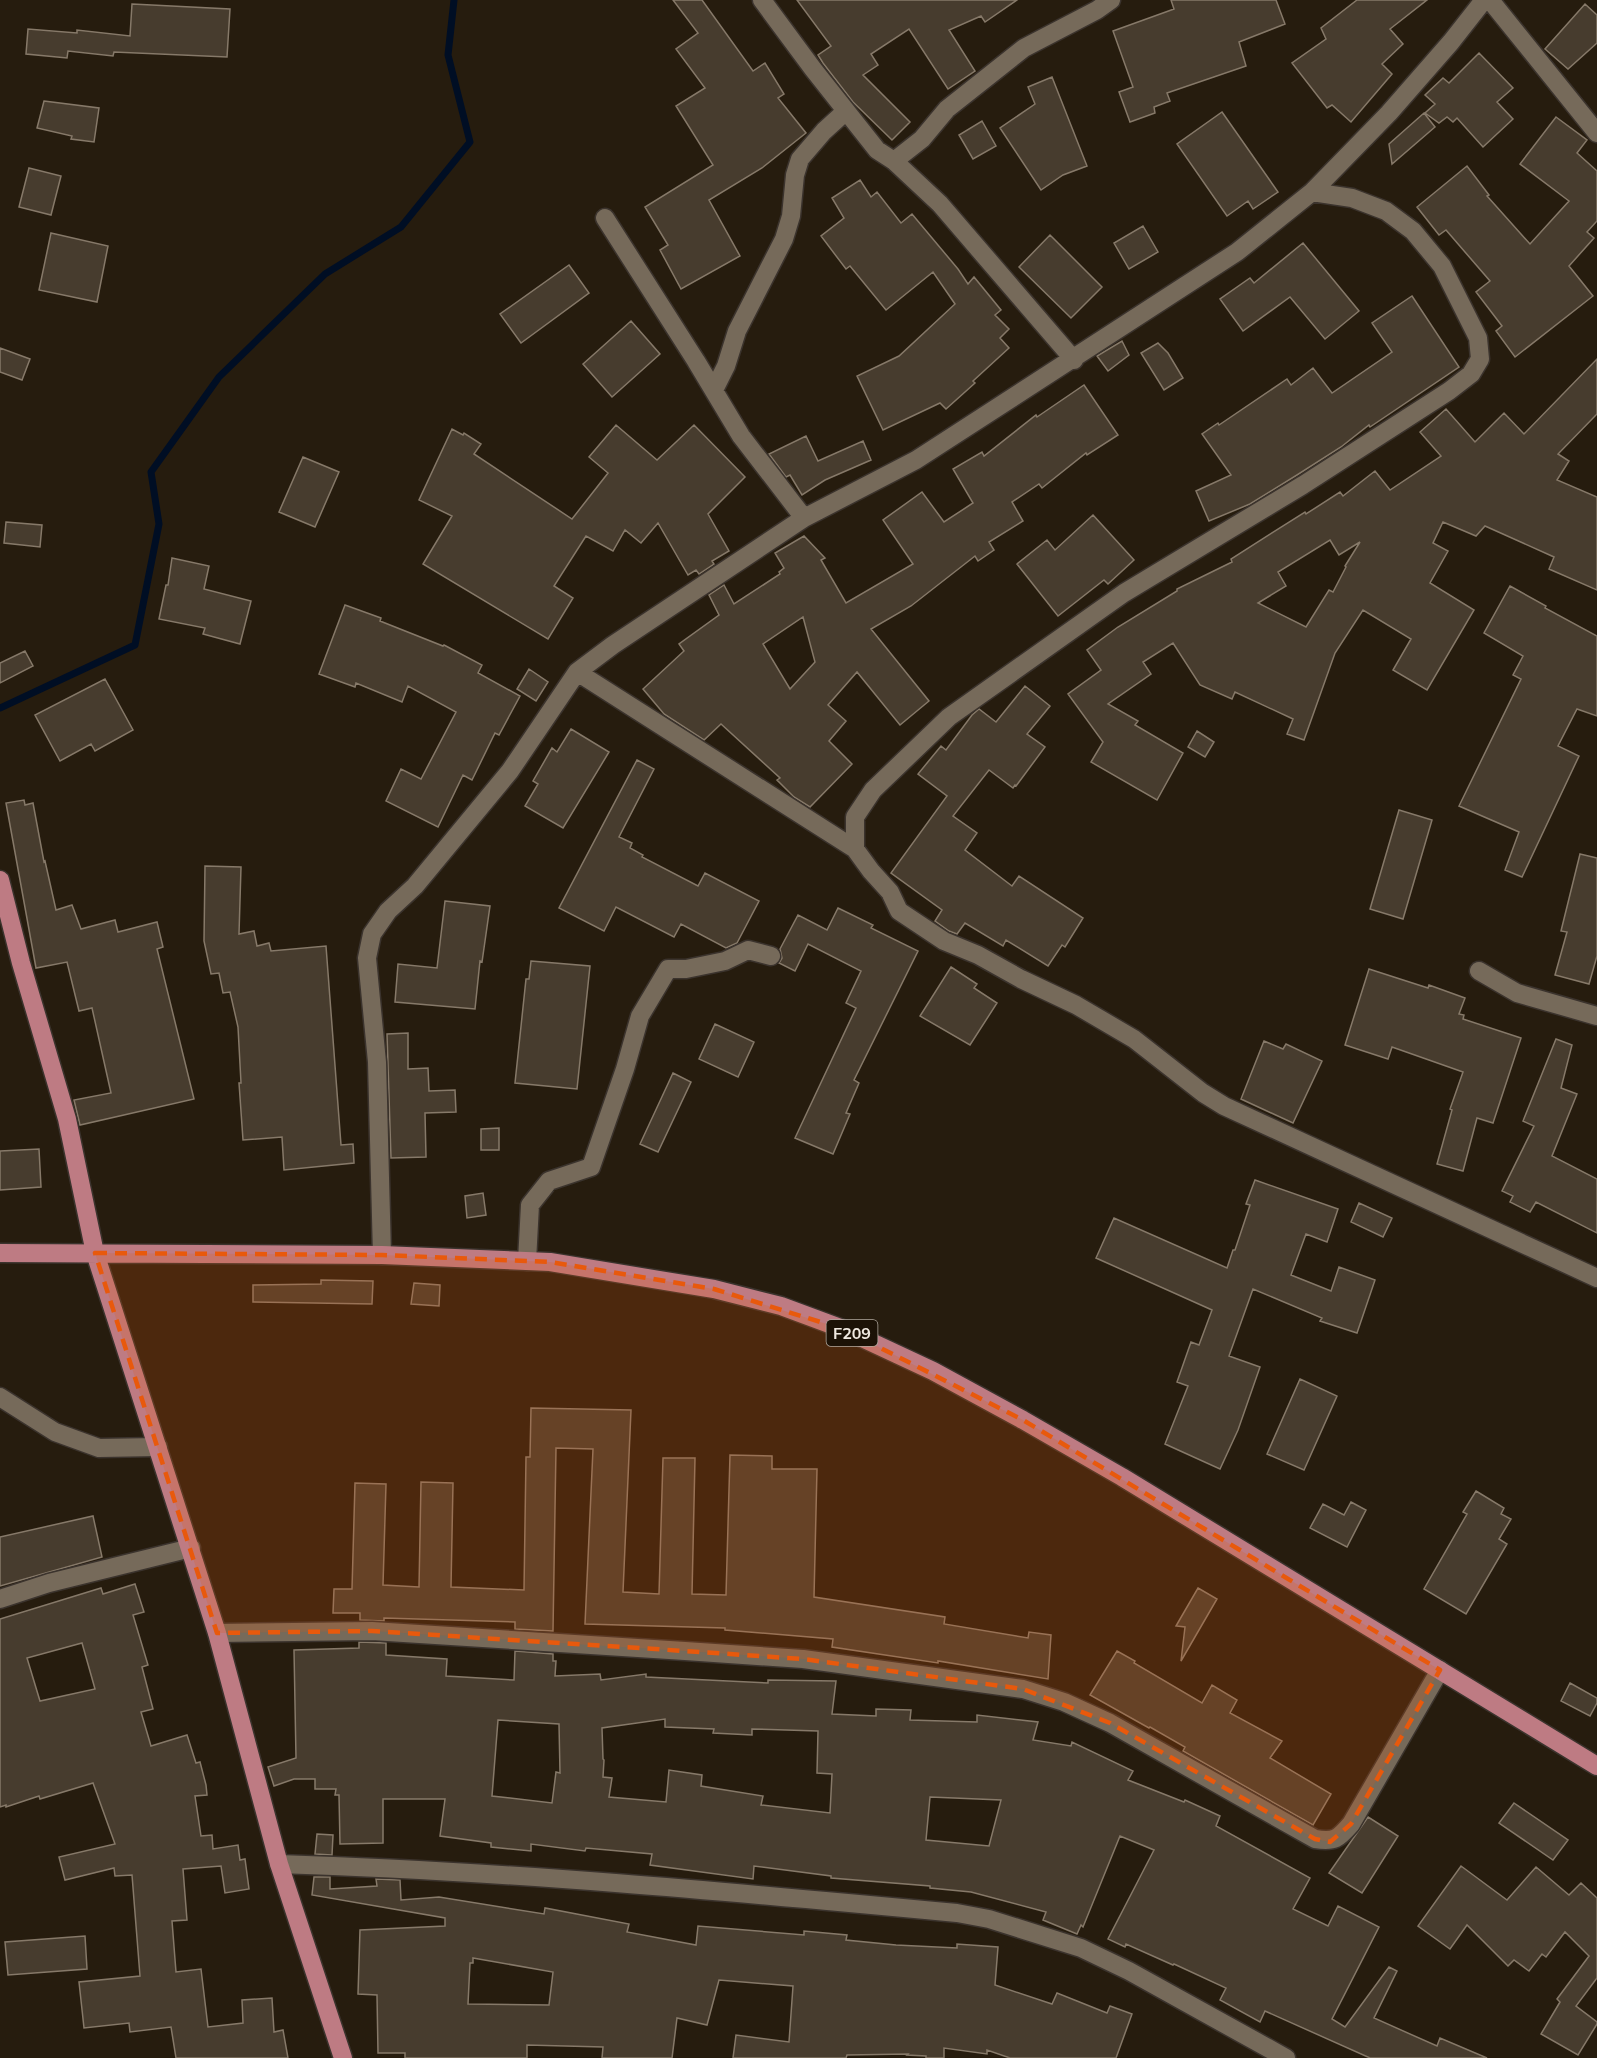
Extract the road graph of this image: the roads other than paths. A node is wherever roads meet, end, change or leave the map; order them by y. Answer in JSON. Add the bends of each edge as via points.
{"nodes":[{"id":1,"x":762,"y":0,"type":"edge"},
{"id":2,"x":1484,"y":0,"type":"edge"},
{"id":3,"x":1490,"y":0,"type":"edge"},
{"id":4,"x":1099,"y":3,"type":"edge"},
{"id":5,"x":846,"y":111,"type":"junction"},
{"id":6,"x":1597,"y":133,"type":"edge"},
{"id":7,"x":894,"y":161,"type":"junction"},
{"id":8,"x":1312,"y":192,"type":"junction"},
{"id":9,"x":605,"y":218,"type":"dead end"},
{"id":10,"x":1074,"y":360,"type":"junction"},
{"id":11,"x":714,"y":390,"type":"junction"},
{"id":12,"x":804,"y":518,"type":"junction"},
{"id":13,"x":577,"y":672,"type":"junction"},
{"id":14,"x":855,"y":849,"type":"junction"},
{"id":15,"x":0,"y":880,"type":"edge"},
{"id":16,"x":771,"y":956,"type":"dead end"},
{"id":17,"x":1479,"y":971,"type":"dead end"},
{"id":18,"x":1597,"y":1016,"type":"edge"},
{"id":19,"x":0,"y":1253,"type":"edge"},
{"id":20,"x":95,"y":1253,"type":"junction"},
{"id":21,"x":382,"y":1255,"type":"junction"},
{"id":22,"x":527,"y":1261,"type":"junction"},
{"id":23,"x":1597,"y":1278,"type":"edge"},
{"id":24,"x":0,"y":1397,"type":"edge"},
{"id":25,"x":158,"y":1447,"type":"junction"},
{"id":26,"x":190,"y":1548,"type":"junction"},
{"id":27,"x":0,"y":1599,"type":"edge"},
{"id":28,"x":217,"y":1633,"type":"junction"},
{"id":29,"x":1440,"y":1670,"type":"junction"},
{"id":30,"x":1597,"y":1766,"type":"edge"},
{"id":31,"x":279,"y":1864,"type":"junction"},
{"id":32,"x":343,"y":2058,"type":"edge"},
{"id":33,"x":1286,"y":2058,"type":"edge"}],
"edges":[{"from":1,"to":5,"type":"street"},
{"from":2,"to":8,"type":"street","via":[[1389,113]]},
{"from":3,"to":6,"type":"street"},
{"from":4,"to":7,"type":"street","via":[[1024,48],[947,109],[922,139]]},
{"from":5,"to":7,"type":"street","via":[[877,150]]},
{"from":5,"to":11,"type":"street","via":[[800,159],[784,239],[737,332]]},
{"from":7,"to":10,"type":"street","via":[[940,204]]},
{"from":8,"to":10,"type":"street","via":[[1237,252]]},
{"from":8,"to":14,"type":"street","via":[[1352,198],[1386,211],[1413,231],[1442,266],[1478,338],[1480,358],[1471,374],[1303,485],[1124,593],[949,717],[873,790],[855,817]]},
{"from":9,"to":11,"type":"street"},
{"from":10,"to":12,"type":"street","via":[[916,460]]},
{"from":11,"to":12,"type":"street","via":[[741,436]]},
{"from":12,"to":13,"type":"street"},
{"from":13,"to":14,"type":"street"},
{"from":13,"to":21,"type":"street","via":[[510,771],[372,934],[367,958],[377,1062]]},
{"from":14,"to":23,"type":"street","via":[[890,892],[899,911],[944,941],[1076,1005],[1134,1039],[1224,1106]]},
{"from":15,"to":20,"type":"main road","via":[[67,1119]]},
{"from":16,"to":22,"type":"street","via":[[748,950],[724,961],[668,969],[640,1016],[591,1167],[549,1181],[530,1204]]},
{"from":17,"to":18,"type":"street","via":[[1517,993]]},
{"from":19,"to":20,"type":"main road","number":"F209"},
{"from":20,"to":21,"type":"main road","number":"F209"},
{"from":20,"to":25,"type":"main road"},
{"from":21,"to":22,"type":"main road","number":"F209"},
{"from":22,"to":29,"type":"main road","number":"F209","via":[[714,1289],[781,1306],[843,1329],[933,1371],[1023,1420]]},
{"from":24,"to":25,"type":"street","via":[[55,1432],[99,1448]]},
{"from":25,"to":26,"type":"main road"},
{"from":26,"to":27,"type":"street"},
{"from":26,"to":28,"type":"main road"},
{"from":28,"to":29,"type":"street","via":[[372,1631],[697,1651],[803,1659],[1023,1689],[1110,1723],[1315,1839],[1330,1842],[1351,1824]]},
{"from":28,"to":31,"type":"main road"},
{"from":29,"to":30,"type":"main road","number":"F209"},
{"from":31,"to":32,"type":"main road"},
{"from":31,"to":33,"type":"street","via":[[390,1867],[774,1896],[989,1919],[1081,1948]]}]}
